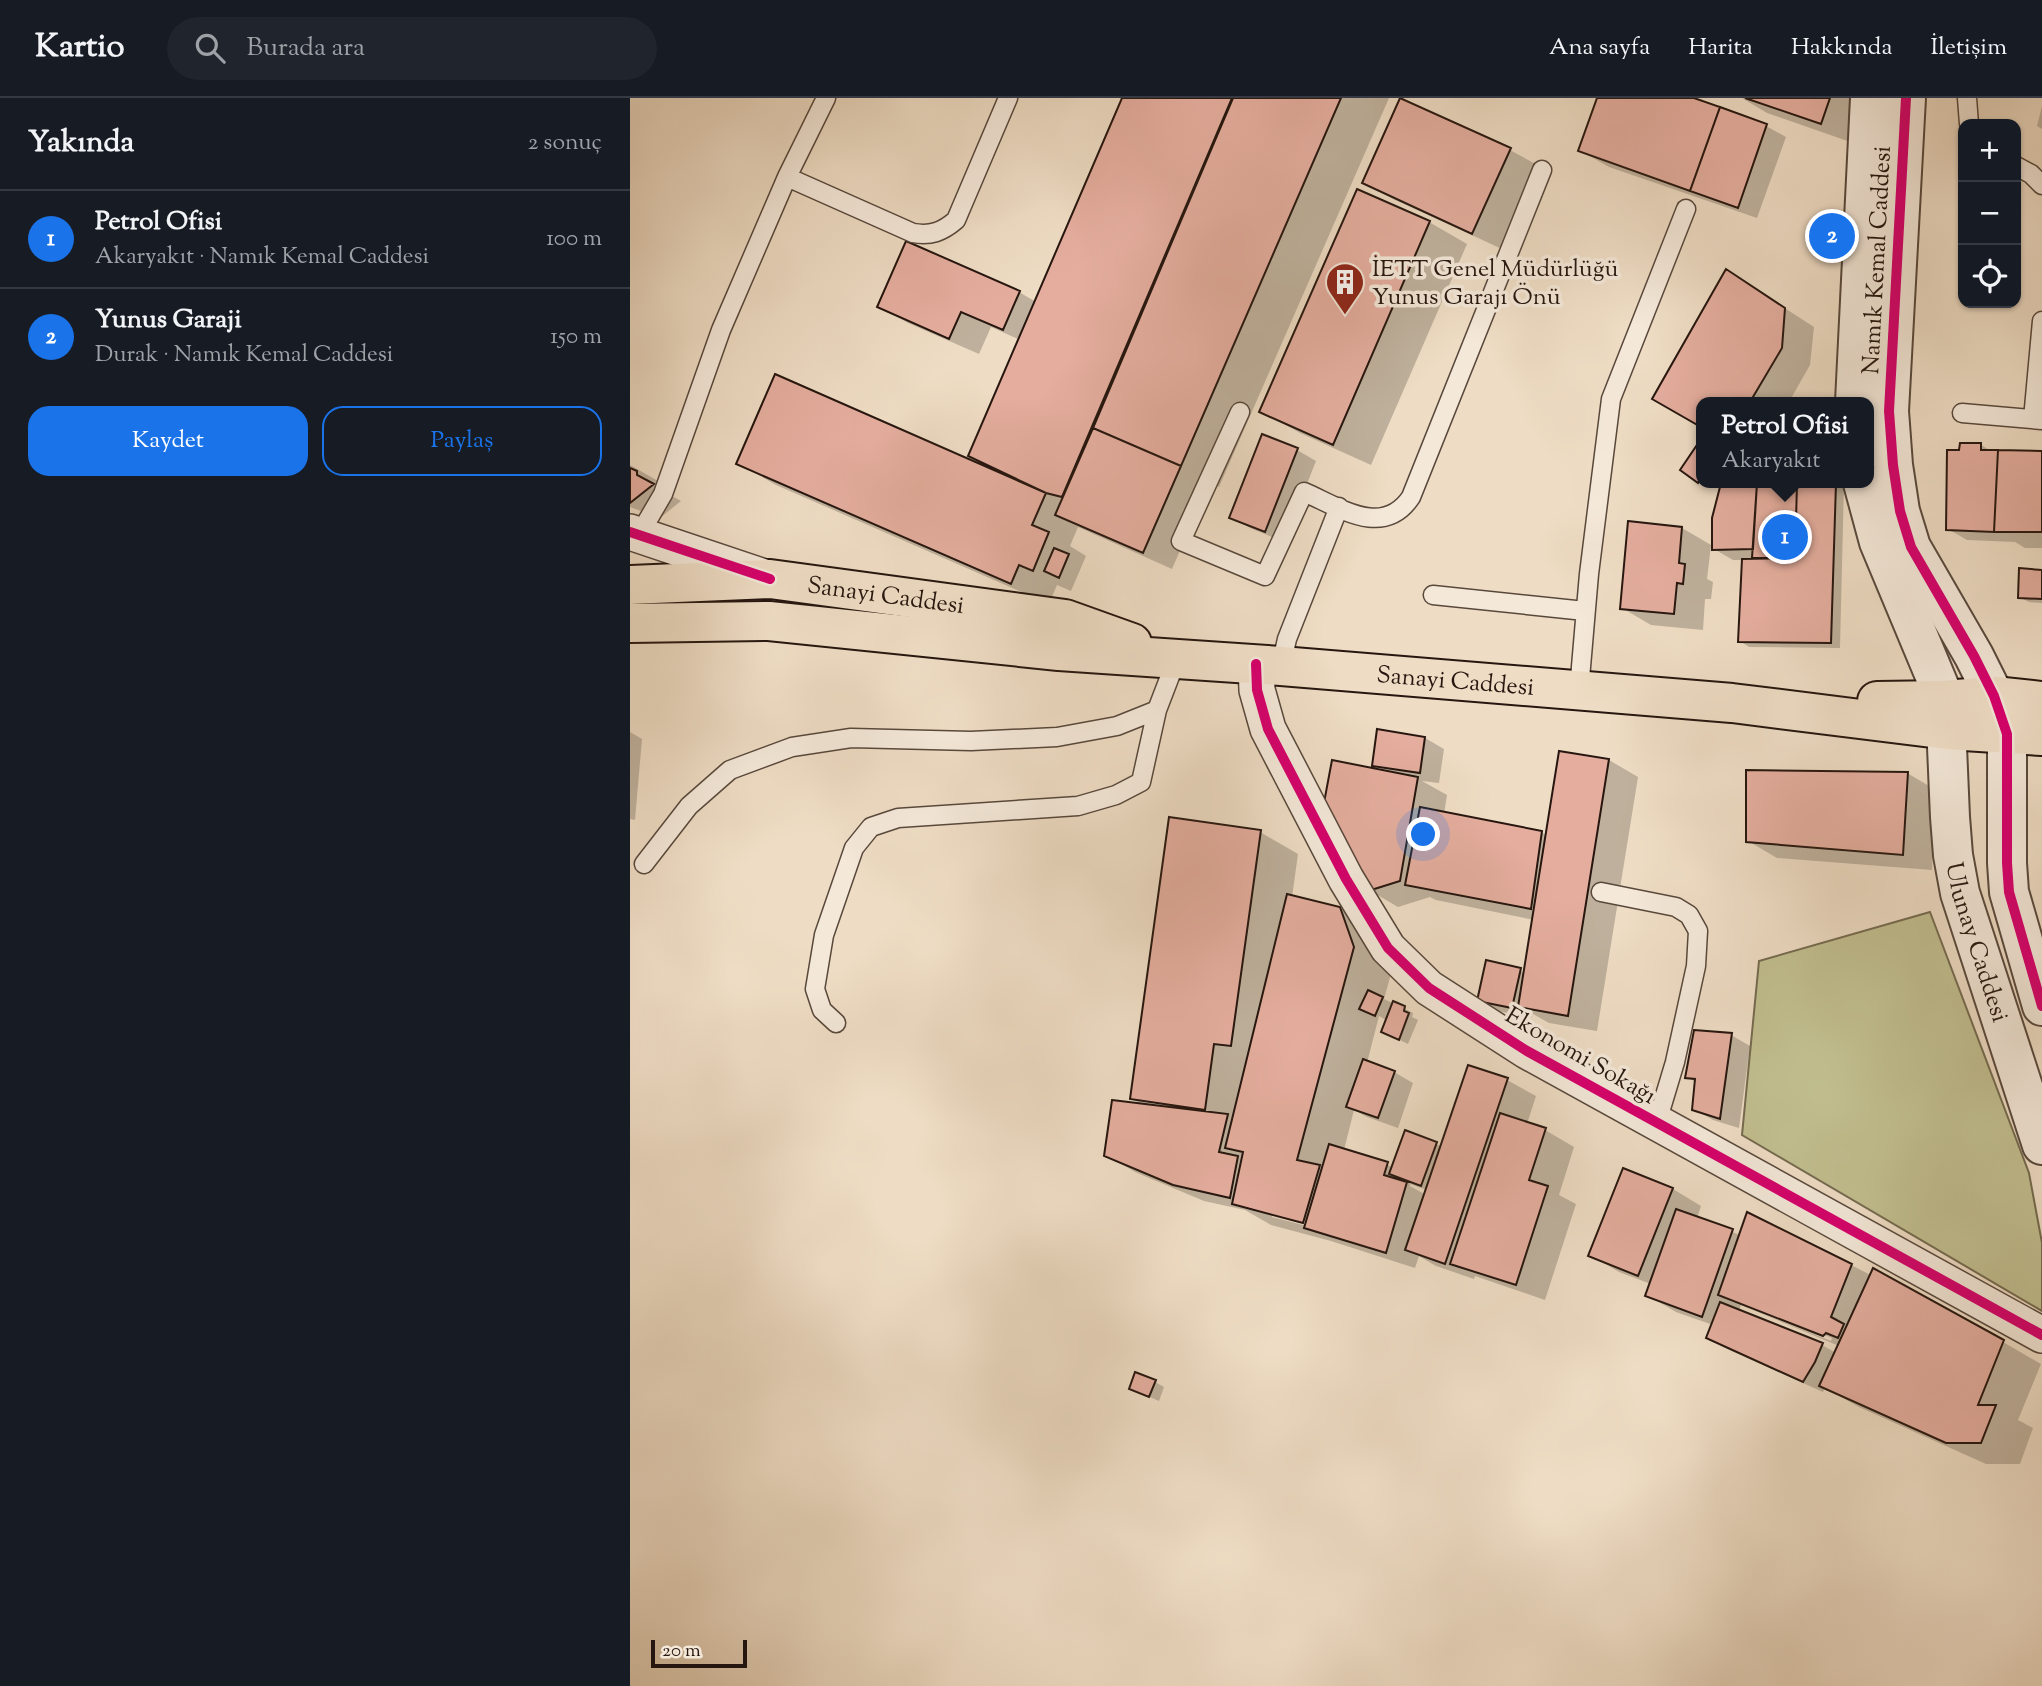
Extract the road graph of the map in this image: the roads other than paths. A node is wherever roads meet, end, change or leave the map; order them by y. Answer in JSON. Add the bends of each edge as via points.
{"nodes":[{"id":1,"x":826,"y":98,"type":"edge"},
{"id":2,"x":1008,"y":98,"type":"edge"},
{"id":3,"x":1870,"y":98,"type":"edge"},
{"id":4,"x":1906,"y":98,"type":"edge"},
{"id":5,"x":1967,"y":98,"type":"edge"},
{"id":6,"x":1969,"y":119,"type":"edge"},
{"id":7,"x":2021,"y":169,"type":"edge"},
{"id":8,"x":1542,"y":170,"type":"dead end"},
{"id":9,"x":787,"y":177,"type":"junction"},
{"id":10,"x":2042,"y":186,"type":"edge"},
{"id":11,"x":1686,"y":209,"type":"dead end"},
{"id":12,"x":2042,"y":321,"type":"edge"},
{"id":13,"x":1871,"y":397,"type":"edge"},
{"id":14,"x":1872,"y":397,"type":"edge"},
{"id":15,"x":1240,"y":411,"type":"dead end"},
{"id":16,"x":1962,"y":413,"type":"dead end"},
{"id":17,"x":1874,"y":416,"type":"edge"},
{"id":18,"x":2037,"y":419,"type":"edge"},
{"id":19,"x":1864,"y":488,"type":"edge"},
{"id":20,"x":1339,"y":507,"type":"junction"},
{"id":21,"x":635,"y":534,"type":"edge"},
{"id":22,"x":771,"y":579,"type":"junction"},
{"id":23,"x":696,"y":581,"type":"junction"},
{"id":24,"x":630,"y":585,"type":"edge"},
{"id":25,"x":1433,"y":595,"type":"dead end"},
{"id":26,"x":1586,"y":611,"type":"junction"},
{"id":27,"x":701,"y":621,"type":"junction"},
{"id":28,"x":630,"y":623,"type":"edge"},
{"id":29,"x":1177,"y":658,"type":"junction"},
{"id":30,"x":1269,"y":665,"type":"junction"},
{"id":31,"x":1579,"y":690,"type":"junction"},
{"id":32,"x":1994,"y":696,"type":"junction"},
{"id":33,"x":2042,"y":701,"type":"edge"},
{"id":34,"x":1157,"y":710,"type":"junction"},
{"id":35,"x":1947,"y":715,"type":"junction"},
{"id":36,"x":2024,"y":735,"type":"edge"},
{"id":37,"x":643,"y":864,"type":"dead end"},
{"id":38,"x":1601,"y":892,"type":"dead end"},
{"id":39,"x":2042,"y":1006,"type":"edge"},
{"id":40,"x":836,"y":1023,"type":"dead end"},
{"id":41,"x":1657,"y":1122,"type":"junction"},
{"id":42,"x":2042,"y":1145,"type":"edge"},
{"id":43,"x":2042,"y":1335,"type":"edge"}],
"edges":[{"from":1,"to":9,"type":"lane"},
{"from":2,"to":9,"type":"lane","via":[[956,220],[935,233],[912,233]]},
{"from":3,"to":13,"type":"street","name":"Namık Kemal Caddesi"},
{"from":4,"to":14,"type":"street","name":"Namık Kemal Caddesi"},
{"from":5,"to":6,"type":"lane"},
{"from":7,"to":10,"type":"lane"},
{"from":8,"to":20,"type":"lane","via":[[1412,497],[1400,512],[1381,519]]},
{"from":9,"to":21,"type":"lane","via":[[721,330],[663,494]]},
{"from":11,"to":26,"type":"lane","via":[[1611,399]]},
{"from":12,"to":18,"type":"lane"},
{"from":15,"to":20,"type":"lane","via":[[1181,541],[1265,576],[1304,492]]},
{"from":16,"to":18,"type":"lane"},
{"from":17,"to":32,"type":"street","name":"Namık Kemal Caddesi","via":[[1893,465],[1911,547]]},
{"from":19,"to":35,"type":"street","via":[[1879,542]]},
{"from":20,"to":30,"type":"lane","via":[[1287,639]]},
{"from":21,"to":22,"type":"street"},
{"from":21,"to":23,"type":"street"},
{"from":22,"to":23,"type":"main road","name":"Sanayi Caddesi"},
{"from":22,"to":29,"type":"main road","name":"Sanayi Caddesi","via":[[1065,619]]},
{"from":23,"to":24,"type":"main road","name":"Sanayi Caddesi"},
{"from":23,"to":27,"type":"street"},
{"from":25,"to":26,"type":"lane"},
{"from":26,"to":31,"type":"lane"},
{"from":27,"to":28,"type":"main road","name":"Sanayi Caddesi"},
{"from":27,"to":29,"type":"main road","name":"Sanayi Caddesi","via":[[769,621],[1059,651]]},
{"from":29,"to":30,"type":"main road","name":"Sanayi Caddesi"},
{"from":29,"to":34,"type":"lane"},
{"from":30,"to":31,"type":"main road","name":"Sanayi Caddesi"},
{"from":30,"to":41,"type":"street","name":"Ekonomi Sokağı","via":[[1257,690],[1268,729],[1346,879],[1388,948],[1429,988],[1527,1051]]},
{"from":31,"to":35,"type":"main road","name":"Sanayi Caddesi"},
{"from":32,"to":33,"type":"main road","name":"Sanayi Caddesi"},
{"from":32,"to":35,"type":"main road","name":"Sanayi Caddesi"},
{"from":32,"to":36,"type":"street","name":"Namık Kemal Caddesi"},
{"from":34,"to":37,"type":"lane","via":[[1117,726],[1057,737],[971,741],[851,738],[792,747],[730,770],[689,806]]},
{"from":34,"to":40,"type":"lane","via":[[1141,782],[1116,795],[1078,806],[898,818],[871,827],[854,848],[824,935],[815,989],[822,1010]]},
{"from":35,"to":36,"type":"main road"},
{"from":35,"to":42,"type":"street","name":"Ulunay Caddesi","via":[[1950,817],[1960,893]]},
{"from":36,"to":39,"type":"street","name":"Ulunay Caddesi","via":[[2007,863],[2010,892]]},
{"from":38,"to":41,"type":"lane","via":[[1676,907],[1689,915],[1698,931],[1696,966]]},
{"from":41,"to":43,"type":"street","name":"Ekonomi Sokağı"}]}
